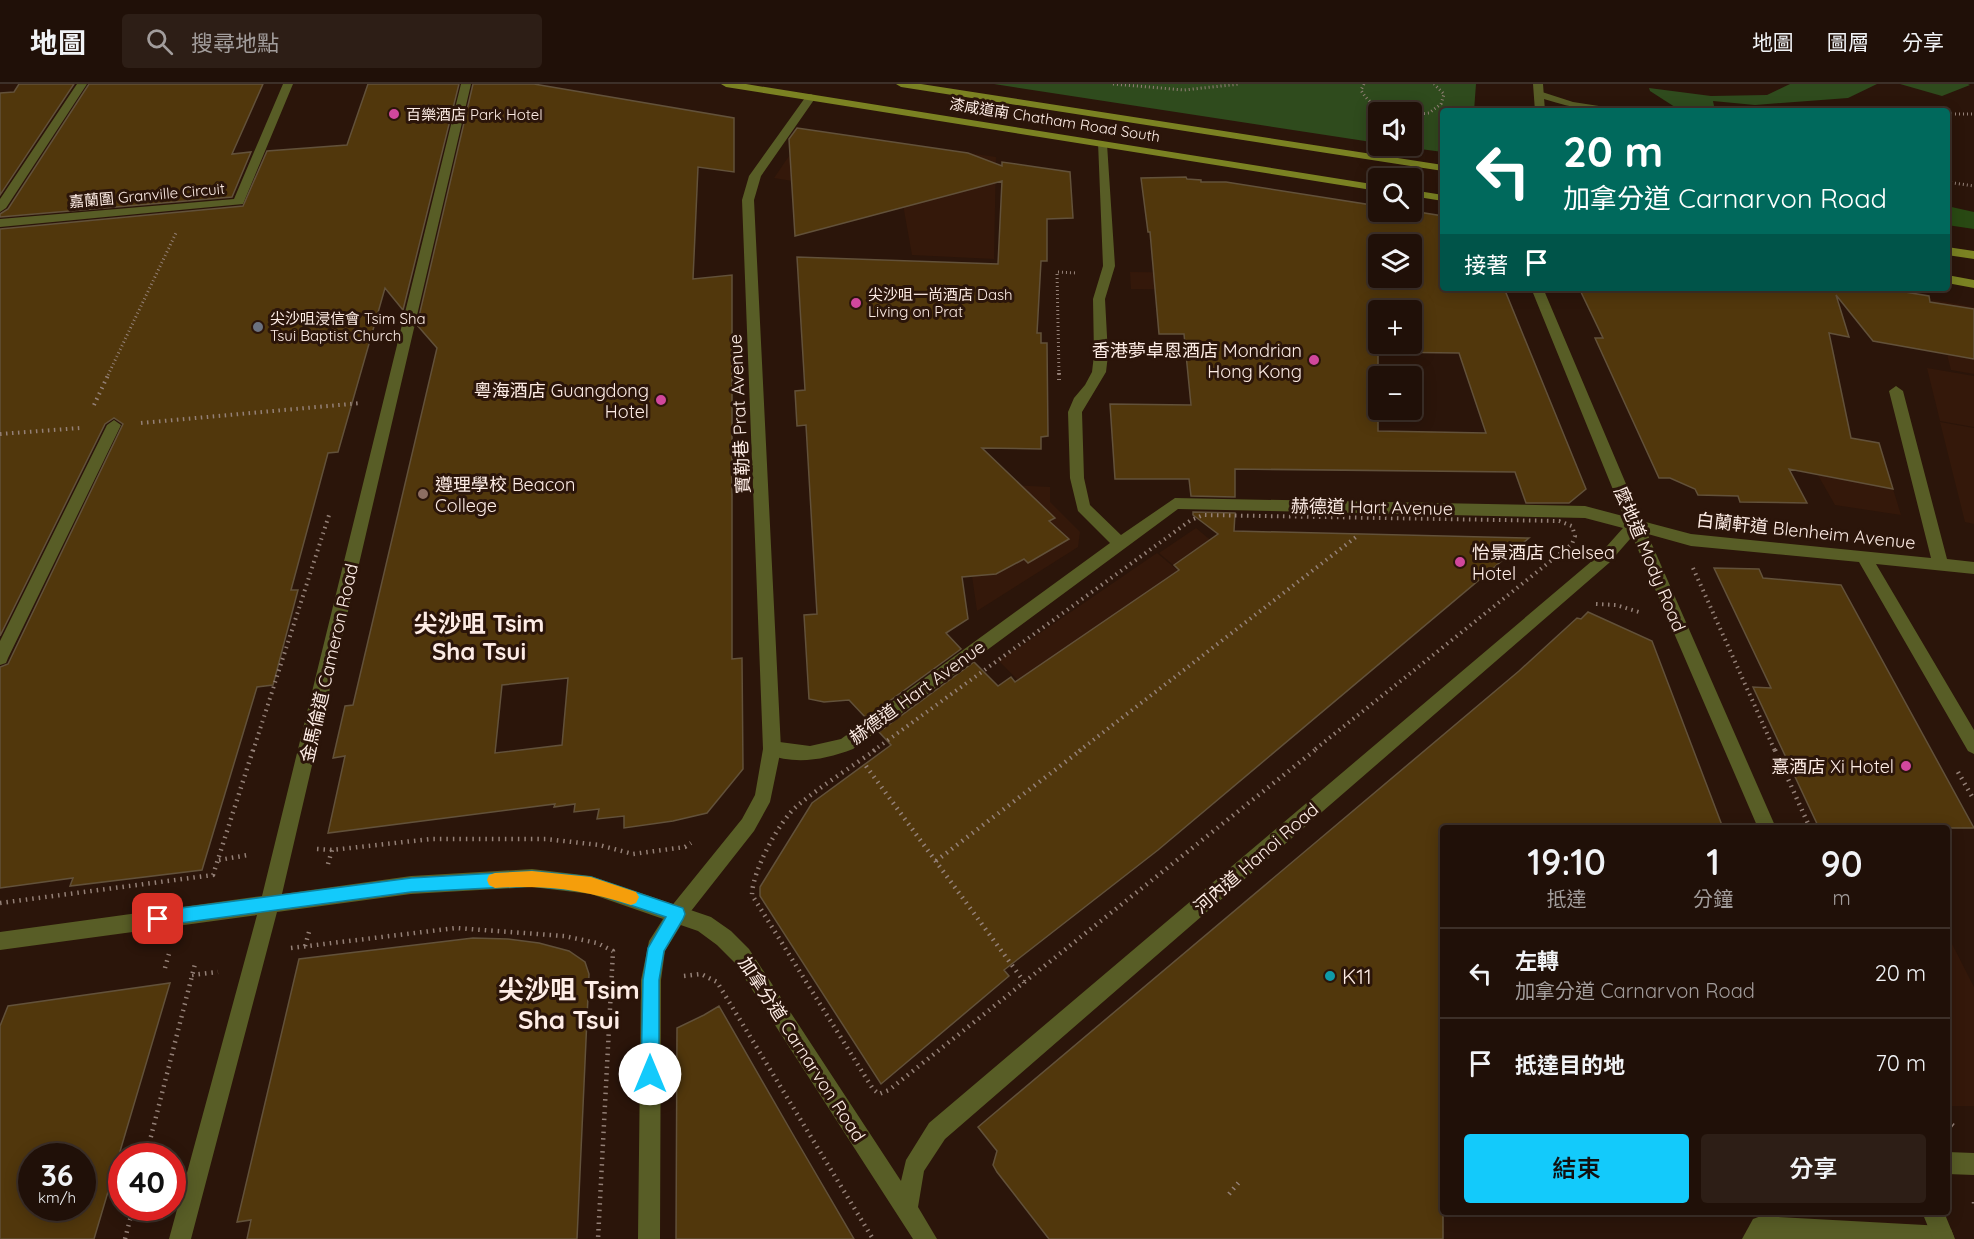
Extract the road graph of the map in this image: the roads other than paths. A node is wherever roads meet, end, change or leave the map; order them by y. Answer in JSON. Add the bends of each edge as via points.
{"nodes":[{"id":1,"x":82,"y":84,"type":"edge"},
{"id":2,"x":288,"y":84,"type":"edge"},
{"id":3,"x":466,"y":84,"type":"edge"},
{"id":4,"x":726,"y":84,"type":"edge"},
{"id":5,"x":901,"y":84,"type":"edge"},
{"id":6,"x":1539,"y":89,"type":"edge"},
{"id":7,"x":811,"y":98,"type":"junction"},
{"id":8,"x":1540,"y":108,"type":"edge"},
{"id":9,"x":1592,"y":108,"type":"edge"},
{"id":10,"x":1102,"y":144,"type":"junction"},
{"id":11,"x":1440,"y":168,"type":"edge"},
{"id":12,"x":1368,"y":186,"type":"edge"},
{"id":13,"x":1422,"y":195,"type":"edge"},
{"id":14,"x":1440,"y":198,"type":"edge"},
{"id":15,"x":0,"y":208,"type":"edge"},
{"id":16,"x":0,"y":223,"type":"edge"},
{"id":17,"x":1950,"y":251,"type":"edge"},
{"id":18,"x":1974,"y":255,"type":"edge"},
{"id":19,"x":1950,"y":280,"type":"edge"},
{"id":20,"x":1974,"y":284,"type":"edge"},
{"id":21,"x":1538,"y":291,"type":"edge"},
{"id":22,"x":1896,"y":391,"type":"dead end"},
{"id":23,"x":114,"y":425,"type":"road end"},
{"id":24,"x":1635,"y":524,"type":"junction"},
{"id":25,"x":1120,"y":544,"type":"junction"},
{"id":26,"x":1863,"y":556,"type":"junction"},
{"id":27,"x":1941,"y":565,"type":"junction"},
{"id":28,"x":1974,"y":568,"type":"edge"},
{"id":29,"x":0,"y":658,"type":"edge"},
{"id":30,"x":1974,"y":746,"type":"edge"},
{"id":31,"x":772,"y":749,"type":"junction"},
{"id":32,"x":1766,"y":825,"type":"edge"},
{"id":33,"x":271,"y":905,"type":"junction"},
{"id":34,"x":677,"y":914,"type":"junction"},
{"id":35,"x":0,"y":941,"type":"edge"},
{"id":36,"x":1950,"y":1163,"type":"edge"},
{"id":37,"x":1974,"y":1164,"type":"edge"},
{"id":38,"x":907,"y":1209,"type":"junction"},
{"id":39,"x":1934,"y":1215,"type":"edge"},
{"id":40,"x":1943,"y":1238,"type":"edge"},
{"id":41,"x":180,"y":1239,"type":"edge"},
{"id":42,"x":649,"y":1239,"type":"edge"},
{"id":43,"x":926,"y":1239,"type":"edge"},
{"id":44,"x":1753,"y":1239,"type":"edge"}],
"edges":[{"from":1,"to":15,"type":"street"},
{"from":2,"to":16,"type":"street","name":"嘉蘭圍 Granville Circuit","via":[[239,202]]},
{"from":3,"to":33,"type":"street","name":"金馬倫道 Cameron Road"},
{"from":4,"to":7,"type":"main road","name":"漆咸道南 Chatham Road South"},
{"from":5,"to":11,"type":"main road","name":"漆咸道南 Chatham Road South"},
{"from":6,"to":8,"type":"street"},
{"from":6,"to":9,"type":"street","via":[[1571,105]]},
{"from":7,"to":10,"type":"main road","name":"漆咸道南 Chatham Road South"},
{"from":7,"to":31,"type":"street","name":"寶勒巷 Prat Avenue","via":[[755,176],[748,200]]},
{"from":10,"to":12,"type":"main road","name":"漆咸道南 Chatham Road South"},
{"from":10,"to":25,"type":"street","via":[[1109,266],[1099,299],[1099,372],[1075,412],[1077,478],[1083,507]]},
{"from":13,"to":14,"type":"main road"},
{"from":17,"to":18,"type":"main road"},
{"from":19,"to":20,"type":"main road"},
{"from":21,"to":24,"type":"street","name":"麼地道 Mody Road"},
{"from":22,"to":27,"type":"street"},
{"from":23,"to":29,"type":"street"},
{"from":24,"to":25,"type":"street","name":"赫德道 Hart Avenue","via":[[1585,512],[1175,503]]},
{"from":24,"to":26,"type":"street","name":"白蘭軒道 Blenheim Avenue","via":[[1691,540]]},
{"from":24,"to":32,"type":"street","name":"麼地道 Mody Road"},
{"from":24,"to":38,"type":"street","name":"河內道 Hanoi Road","via":[[1604,559],[937,1131],[914,1168]]},
{"from":25,"to":31,"type":"street","name":"赫德道 Hart Avenue","via":[[847,744],[824,753],[796,755]]},
{"from":26,"to":27,"type":"street","name":"白蘭軒道 Blenheim Avenue"},
{"from":26,"to":30,"type":"street"},
{"from":27,"to":28,"type":"street","name":"白蘭軒道 Blenheim Avenue"},
{"from":31,"to":34,"type":"street","via":[[764,796],[748,825]]},
{"from":33,"to":34,"type":"street","name":"加拿分道 Carnarvon Road","via":[[411,885],[532,878],[591,885]]},
{"from":33,"to":35,"type":"street","name":"加拿分道 Carnarvon Road"},
{"from":33,"to":41,"type":"street","name":"金馬倫道 Cameron Road"},
{"from":34,"to":38,"type":"street","name":"加拿分道 Carnarvon Road","via":[[724,938],[742,956]]},
{"from":34,"to":42,"type":"street","via":[[656,948],[651,980]]},
{"from":36,"to":37,"type":"street"},
{"from":38,"to":43,"type":"street","name":"加拿分道 Carnarvon Road"},
{"from":39,"to":40,"type":"street"},
{"from":40,"to":44,"type":"street","via":[[1761,1227]]}]}
